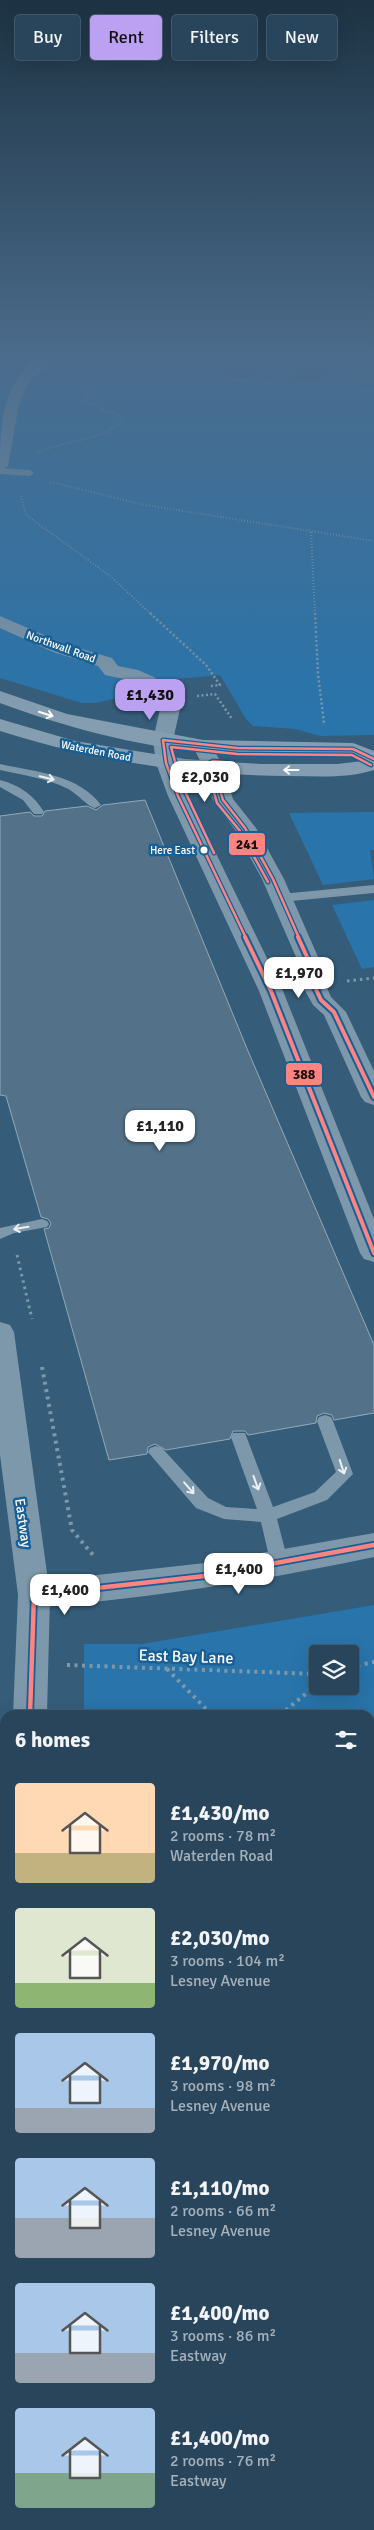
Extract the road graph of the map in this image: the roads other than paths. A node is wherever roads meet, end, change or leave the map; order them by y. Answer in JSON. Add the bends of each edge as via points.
{"nodes":[{"id":1,"x":0,"y":621,"type":"edge"},
{"id":2,"x":0,"y":697,"type":"edge"},
{"id":3,"x":0,"y":725,"type":"edge"},
{"id":4,"x":163,"y":740,"type":"junction"},
{"id":5,"x":203,"y":746,"type":"junction"},
{"id":6,"x":374,"y":759,"type":"edge"},
{"id":7,"x":166,"y":763,"type":"junction"},
{"id":8,"x":374,"y":764,"type":"edge"},
{"id":9,"x":0,"y":766,"type":"edge"},
{"id":10,"x":213,"y":767,"type":"junction"},
{"id":11,"x":0,"y":783,"type":"edge"},
{"id":12,"x":95,"y":805,"type":"dead end"},
{"id":13,"x":38,"y":812,"type":"dead end"},
{"id":14,"x":374,"y":889,"type":"edge"},
{"id":15,"x":281,"y":898,"type":"junction"},
{"id":16,"x":374,"y":1097,"type":"edge"},
{"id":17,"x":42,"y":1224,"type":"dead end"},
{"id":18,"x":369,"y":1226,"type":"edge"},
{"id":19,"x":5,"y":1232,"type":"edge"},
{"id":20,"x":374,"y":1254,"type":"edge"},
{"id":21,"x":0,"y":1332,"type":"edge"},
{"id":22,"x":325,"y":1421,"type":"dead end"},
{"id":23,"x":238,"y":1437,"type":"dead end"},
{"id":24,"x":156,"y":1452,"type":"dead end"},
{"id":25,"x":268,"y":1516,"type":"junction"},
{"id":26,"x":374,"y":1545,"type":"edge"},
{"id":27,"x":280,"y":1565,"type":"junction"},
{"id":28,"x":34,"y":1595,"type":"junction"},
{"id":29,"x":30,"y":1710,"type":"edge"}],
"edges":[{"from":1,"to":4,"type":"street","name":"Northwall Road","via":[[59,648],[106,662],[112,671],[134,674],[146,680],[161,694],[170,709]]},
{"from":2,"to":4,"type":"street","name":"Waterden Road","one_way":true,"via":[[62,719]]},
{"from":3,"to":7,"type":"street","name":"Waterden Road","via":[[68,746]]},
{"from":4,"to":5,"type":"street","name":"Waterden Road"},
{"from":4,"to":7,"type":"street","name":"Northwall Road"},
{"from":5,"to":6,"type":"street","name":"Waterden Road","via":[[353,749]]},
{"from":5,"to":10,"type":"street"},
{"from":7,"to":10,"type":"street","name":"Waterden Road"},
{"from":7,"to":18,"type":"street","name":"Northwall Road","via":[[178,796],[270,991]]},
{"from":8,"to":10,"type":"street","name":"Waterden Road","one_way":true,"via":[[357,770]]},
{"from":9,"to":12,"type":"lane","one_way":true,"via":[[70,784],[88,794]]},
{"from":10,"to":15,"type":"street","via":[[223,800],[254,842]]},
{"from":11,"to":13,"type":"lane","via":[[32,801]]},
{"from":14,"to":15,"type":"lane"},
{"from":15,"to":16,"type":"street","via":[[307,958],[314,986],[334,1012]]},
{"from":17,"to":19,"type":"lane","one_way":true},
{"from":18,"to":20,"type":"street","name":"Northwall Road"},
{"from":21,"to":28,"type":"main road","name":"Eastway"},
{"from":22,"to":25,"type":"lane","one_way":true,"via":[[345,1474],[321,1496]]},
{"from":23,"to":25,"type":"lane","one_way":true},
{"from":24,"to":25,"type":"lane","one_way":true,"via":[[202,1503],[224,1513]]},
{"from":25,"to":27,"type":"lane"},
{"from":26,"to":27,"type":"street"},
{"from":27,"to":28,"type":"street"},
{"from":28,"to":29,"type":"main road","name":"Eastway"}]}
